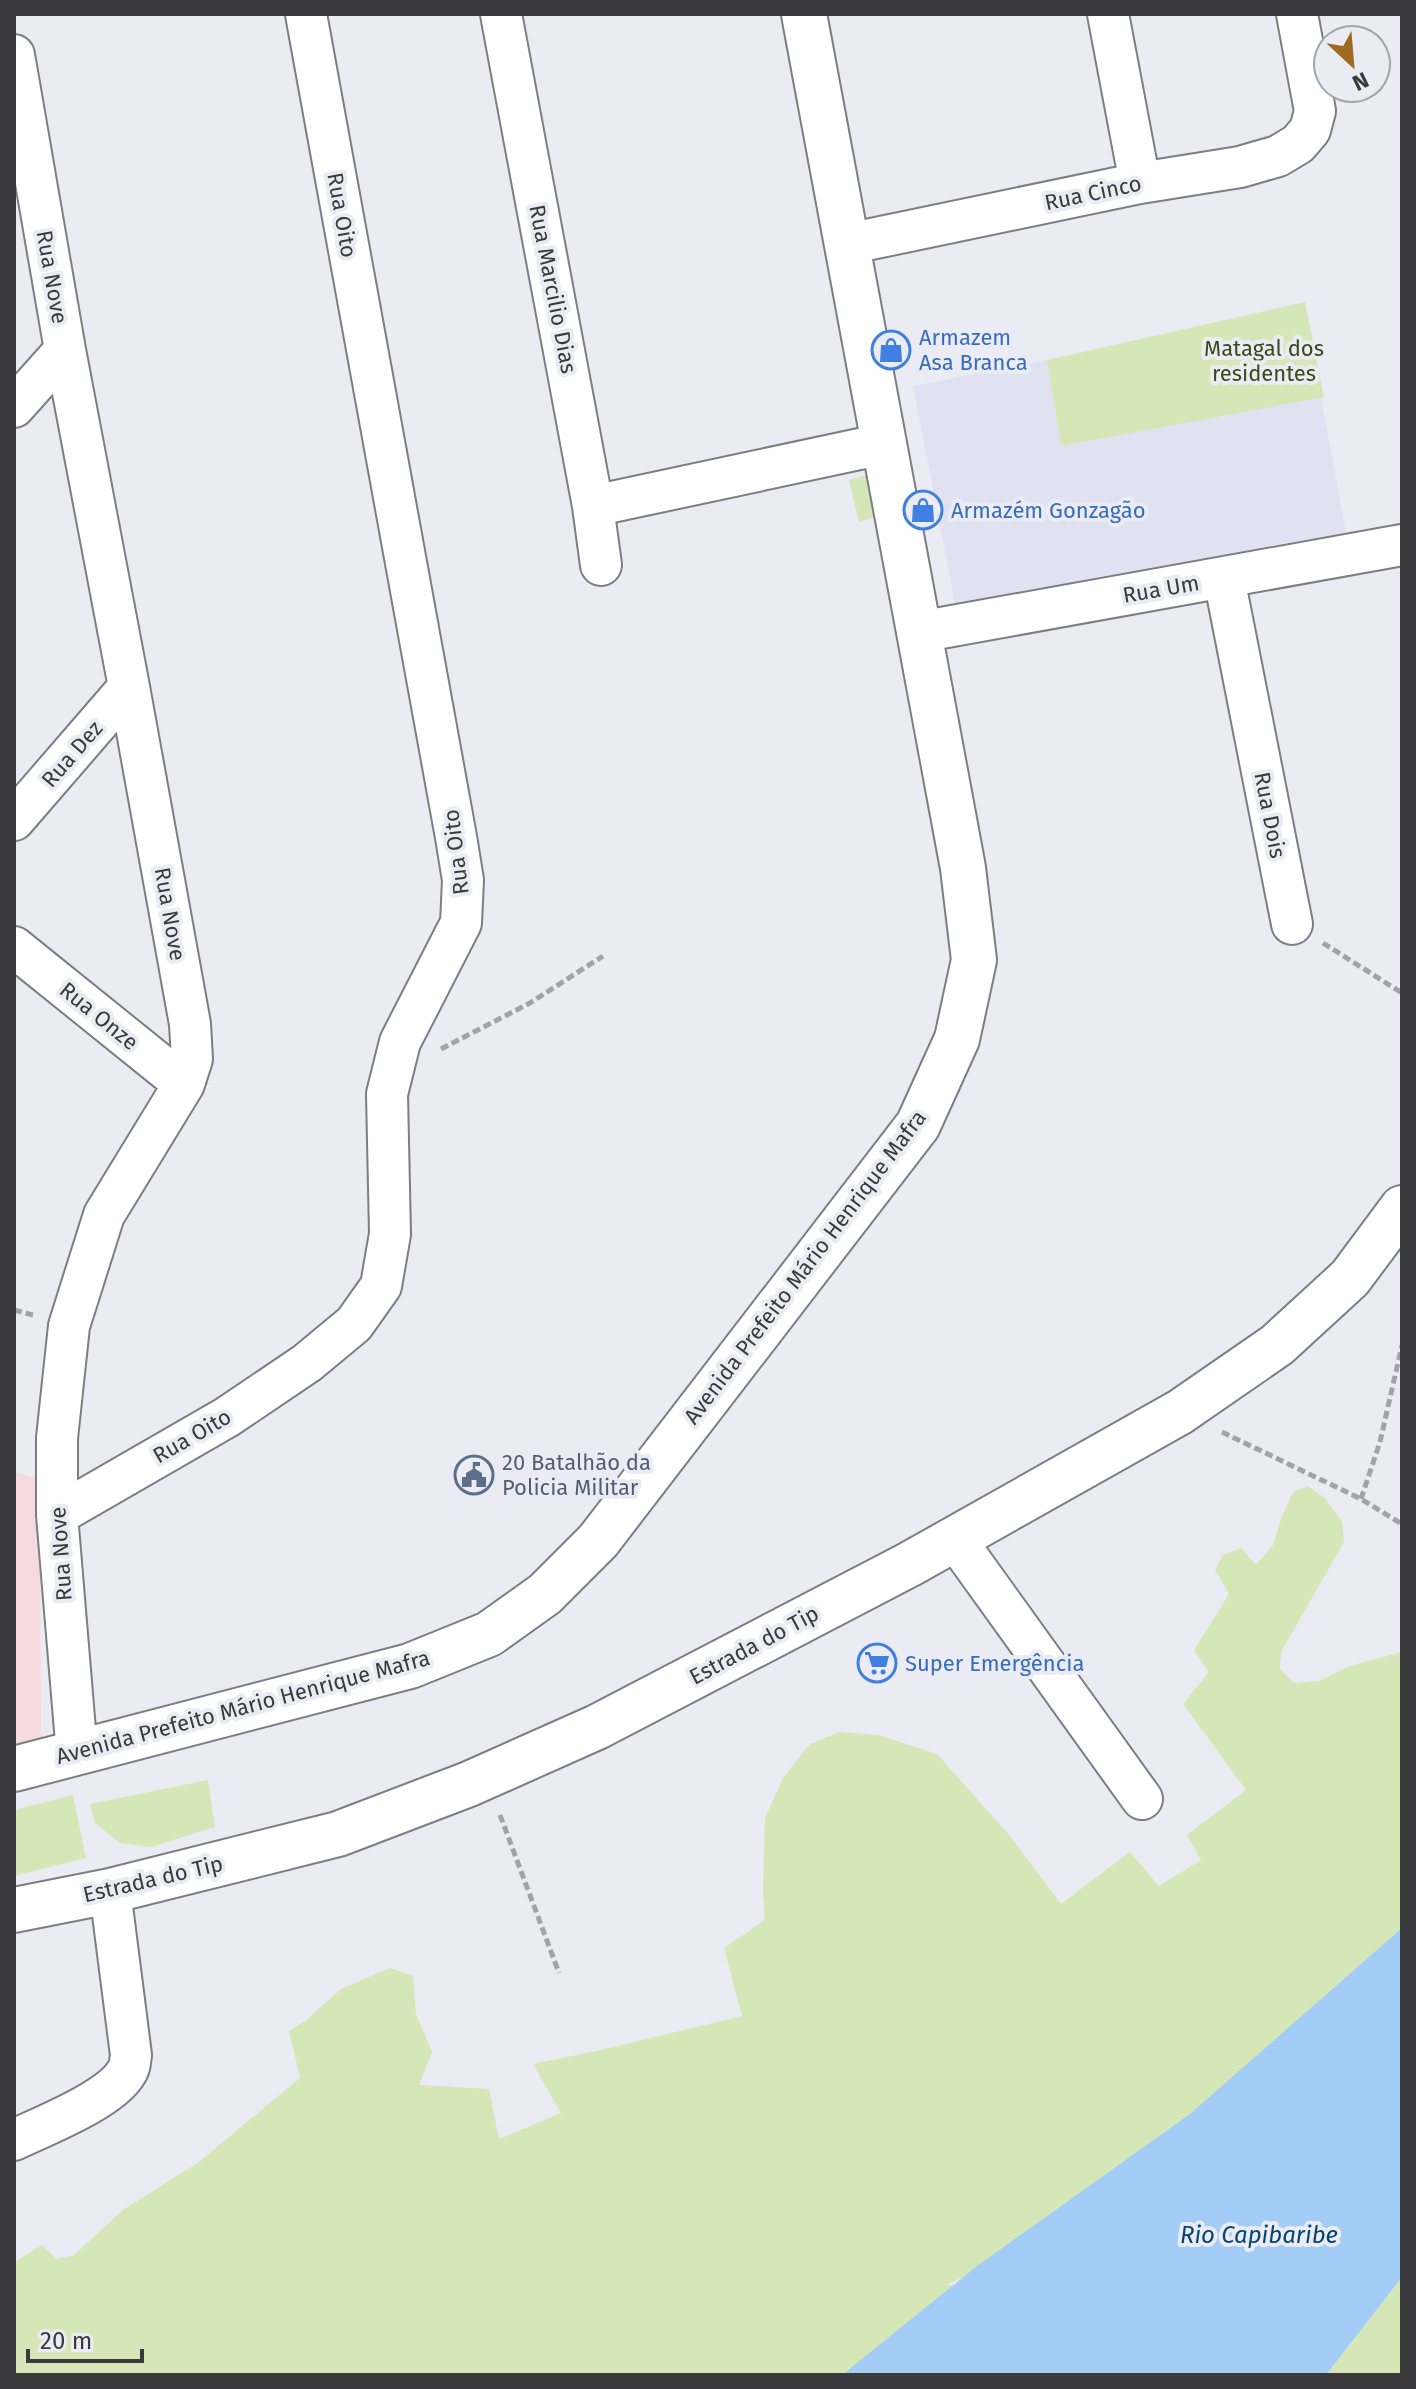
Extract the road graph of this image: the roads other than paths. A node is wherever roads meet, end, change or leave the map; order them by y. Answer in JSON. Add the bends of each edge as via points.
{"nodes":[{"id":1,"x":306,"y":14,"type":"edge"},
{"id":2,"x":501,"y":14,"type":"edge"},
{"id":3,"x":804,"y":14,"type":"edge"},
{"id":4,"x":1108,"y":14,"type":"edge"},
{"id":5,"x":1297,"y":14,"type":"edge"},
{"id":6,"x":14,"y":55,"type":"edge"},
{"id":7,"x":1140,"y":183,"type":"junction"},
{"id":8,"x":30,"y":240,"type":"edge"},
{"id":9,"x":847,"y":244,"type":"junction"},
{"id":10,"x":65,"y":350,"type":"junction"},
{"id":11,"x":14,"y":407,"type":"edge"},
{"id":12,"x":883,"y":444,"type":"junction"},
{"id":13,"x":593,"y":506,"type":"junction"},
{"id":14,"x":1402,"y":545,"type":"edge"},
{"id":15,"x":601,"y":565,"type":"dead end"},
{"id":16,"x":1224,"y":578,"type":"junction"},
{"id":17,"x":919,"y":632,"type":"junction"},
{"id":18,"x":129,"y":687,"type":"junction"},
{"id":19,"x":14,"y":820,"type":"edge"},
{"id":20,"x":1292,"y":924,"type":"road end"},
{"id":21,"x":14,"y":947,"type":"edge"},
{"id":22,"x":184,"y":1084,"type":"junction"},
{"id":23,"x":1402,"y":1208,"type":"edge"},
{"id":24,"x":57,"y":1515,"type":"junction"},
{"id":25,"x":955,"y":1539,"type":"junction"},
{"id":26,"x":77,"y":1754,"type":"junction"},
{"id":27,"x":14,"y":1769,"type":"edge"},
{"id":28,"x":1142,"y":1799,"type":"dead end"},
{"id":29,"x":110,"y":1891,"type":"junction"},
{"id":30,"x":14,"y":1910,"type":"edge"},
{"id":31,"x":14,"y":2140,"type":"edge"}],
"edges":[{"from":1,"to":24,"type":"street","name":"Rua Oito","via":[[463,880],[461,923],[400,1042],[391,1075],[390,1234],[381,1286],[354,1324],[307,1363],[227,1417]]},
{"from":2,"to":13,"type":"street","name":"Rua Marcilio Dias"},
{"from":3,"to":9,"type":"street","name":"Avenida Prefeito Mário Henrique Mafra"},
{"from":4,"to":7,"type":"street"},
{"from":5,"to":7,"type":"street","name":"Rua Cinco","via":[[1315,111],[1310,130],[1298,144],[1240,167]]},
{"from":6,"to":8,"type":"street","name":"Rua Nove"},
{"from":7,"to":9,"type":"street","name":"Rua Cinco"},
{"from":8,"to":10,"type":"street","name":"Rua Nove"},
{"from":9,"to":12,"type":"street","name":"Avenida Prefeito Mário Henrique Mafra"},
{"from":10,"to":11,"type":"street"},
{"from":10,"to":18,"type":"street","name":"Rua Nove"},
{"from":12,"to":13,"type":"street"},
{"from":12,"to":17,"type":"street","name":"Avenida Prefeito Mário Henrique Mafra"},
{"from":13,"to":15,"type":"street","name":"Rua Marcilio Dias"},
{"from":14,"to":16,"type":"street","name":"Rua Um"},
{"from":16,"to":17,"type":"street","name":"Rua Um"},
{"from":16,"to":20,"type":"street","name":"Rua Dois"},
{"from":17,"to":26,"type":"street","name":"Avenida Prefeito Mário Henrique Mafra","via":[[963,868],[974,960],[957,1039],[918,1125],[598,1541],[545,1594],[489,1634],[410,1666]]},
{"from":18,"to":19,"type":"street","name":"Rua Dez"},
{"from":18,"to":22,"type":"street","name":"Rua Nove","via":[[190,1024],[192,1059]]},
{"from":21,"to":22,"type":"street","name":"Rua Onze"},
{"from":22,"to":24,"type":"street","name":"Rua Nove","via":[[104,1215],[69,1326],[57,1438]]},
{"from":23,"to":25,"type":"street","name":"Estrada do Tip","via":[[1350,1278],[1277,1345],[1180,1412]]},
{"from":24,"to":26,"type":"street","name":"Rua Nove"},
{"from":25,"to":28,"type":"street"},
{"from":25,"to":29,"type":"street","name":"Estrada do Tip","via":[[597,1727],[487,1776],[338,1834]]},
{"from":26,"to":27,"type":"street","name":"Avenida Prefeito Mário Henrique Mafra"},
{"from":29,"to":30,"type":"street","name":"Estrada do Tip"},
{"from":29,"to":31,"type":"street","via":[[129,2070],[100,2097]]}]}
